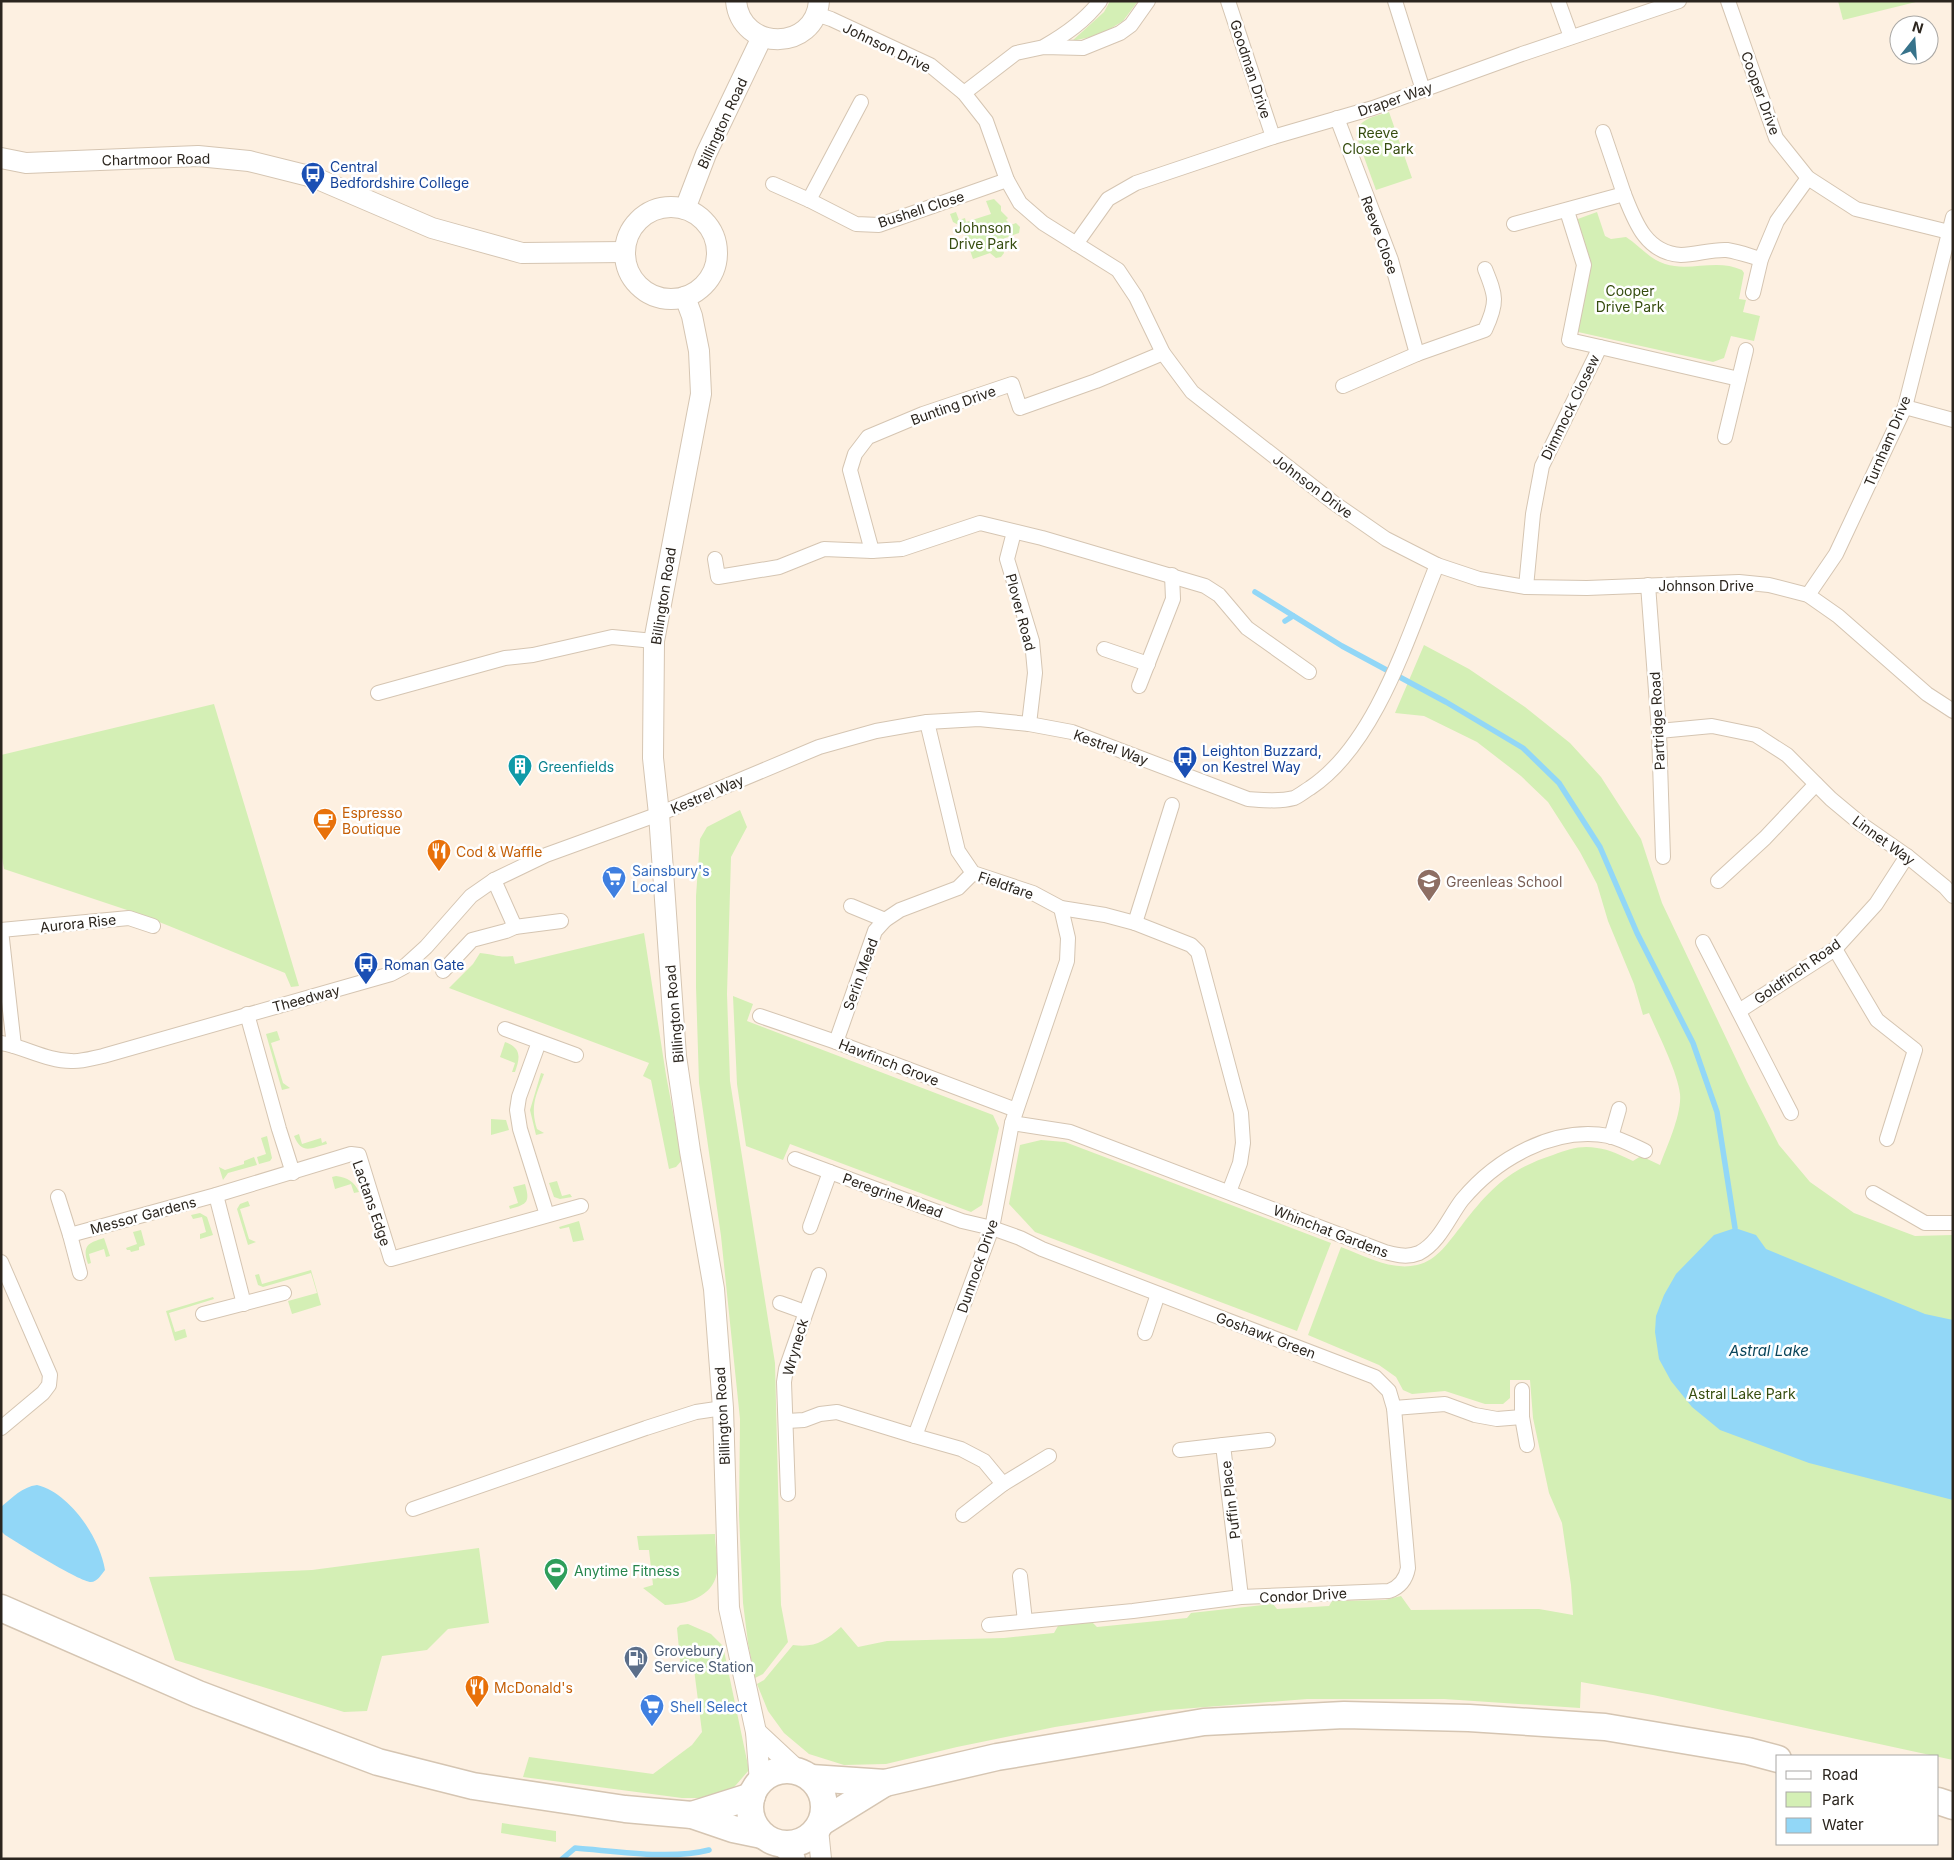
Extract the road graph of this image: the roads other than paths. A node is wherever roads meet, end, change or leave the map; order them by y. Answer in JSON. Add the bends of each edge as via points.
{"nodes":[{"id":1,"x":736,"y":1,"type":"edge"},
{"id":2,"x":1100,"y":1,"type":"edge"},
{"id":3,"x":1148,"y":1,"type":"edge"},
{"id":4,"x":1228,"y":1,"type":"edge"},
{"id":5,"x":1395,"y":1,"type":"edge"},
{"id":6,"x":1558,"y":1,"type":"edge"},
{"id":7,"x":1679,"y":1,"type":"edge"},
{"id":8,"x":1728,"y":1,"type":"edge"},
{"id":9,"x":817,"y":8,"type":"edge"},
{"id":10,"x":762,"y":37,"type":"junction"},
{"id":11,"x":1571,"y":37,"type":"junction"},
{"id":12,"x":1044,"y":47,"type":"junction"},
{"id":13,"x":1423,"y":90,"type":"junction"},
{"id":14,"x":964,"y":93,"type":"junction"},
{"id":15,"x":860,"y":102,"type":"dead end"},
{"id":16,"x":1337,"y":118,"type":"junction"},
{"id":17,"x":1604,"y":132,"type":"dead end"},
{"id":18,"x":1273,"y":137,"type":"junction"},
{"id":19,"x":1,"y":158,"type":"edge"},
{"id":20,"x":1808,"y":178,"type":"junction"},
{"id":21,"x":1007,"y":180,"type":"junction"},
{"id":22,"x":773,"y":184,"type":"dead end"},
{"id":23,"x":1624,"y":194,"type":"junction"},
{"id":24,"x":809,"y":200,"type":"junction"},
{"id":25,"x":685,"y":209,"type":"junction"},
{"id":26,"x":1567,"y":211,"type":"junction"},
{"id":27,"x":1953,"y":217,"type":"edge"},
{"id":28,"x":1514,"y":224,"type":"dead end"},
{"id":29,"x":1949,"y":232,"type":"junction"},
{"id":30,"x":1076,"y":244,"type":"junction"},
{"id":31,"x":625,"y":252,"type":"junction"},
{"id":32,"x":1762,"y":259,"type":"junction"},
{"id":33,"x":1485,"y":269,"type":"dead end"},
{"id":34,"x":1753,"y":293,"type":"dead end"},
{"id":35,"x":685,"y":297,"type":"junction"},
{"id":36,"x":1600,"y":347,"type":"junction"},
{"id":37,"x":1746,"y":350,"type":"dead end"},
{"id":38,"x":1163,"y":353,"type":"junction"},
{"id":39,"x":1417,"y":354,"type":"junction"},
{"id":40,"x":1739,"y":379,"type":"junction"},
{"id":41,"x":1343,"y":386,"type":"dead end"},
{"id":42,"x":1905,"y":407,"type":"junction"},
{"id":43,"x":1953,"y":420,"type":"edge"},
{"id":44,"x":1725,"y":437,"type":"dead end"},
{"id":45,"x":1014,"y":532,"type":"junction"},
{"id":46,"x":872,"y":551,"type":"junction"},
{"id":47,"x":715,"y":559,"type":"dead end"},
{"id":48,"x":1437,"y":565,"type":"junction"},
{"id":49,"x":1172,"y":575,"type":"junction"},
{"id":50,"x":1648,"y":585,"type":"junction"},
{"id":51,"x":1526,"y":587,"type":"junction"},
{"id":52,"x":1808,"y":595,"type":"junction"},
{"id":53,"x":654,"y":641,"type":"junction"},
{"id":54,"x":1104,"y":649,"type":"dead end"},
{"id":55,"x":1148,"y":664,"type":"junction"},
{"id":56,"x":1309,"y":672,"type":"dead end"},
{"id":57,"x":1140,"y":686,"type":"dead end"},
{"id":58,"x":378,"y":693,"type":"dead end"},
{"id":59,"x":1953,"y":711,"type":"edge"},
{"id":60,"x":926,"y":722,"type":"junction"},
{"id":61,"x":1029,"y":724,"type":"junction"},
{"id":62,"x":1659,"y":731,"type":"junction"},
{"id":63,"x":1816,"y":784,"type":"junction"},
{"id":64,"x":1172,"y":805,"type":"dead end"},
{"id":65,"x":659,"y":814,"type":"junction"},
{"id":66,"x":1663,"y":856,"type":"dead end"},
{"id":67,"x":1907,"y":856,"type":"junction"},
{"id":68,"x":973,"y":873,"type":"junction"},
{"id":69,"x":494,"y":880,"type":"junction"},
{"id":70,"x":1718,"y":881,"type":"dead end"},
{"id":71,"x":1953,"y":896,"type":"edge"},
{"id":72,"x":851,"y":906,"type":"dead end"},
{"id":73,"x":1062,"y":908,"type":"junction"},
{"id":74,"x":885,"y":920,"type":"junction"},
{"id":75,"x":562,"y":921,"type":"dead end"},
{"id":76,"x":1135,"y":923,"type":"junction"},
{"id":77,"x":153,"y":926,"type":"dead end"},
{"id":78,"x":514,"y":927,"type":"junction"},
{"id":79,"x":1,"y":930,"type":"edge"},
{"id":80,"x":1703,"y":942,"type":"dead end"},
{"id":81,"x":1835,"y":948,"type":"junction"},
{"id":82,"x":443,"y":971,"type":"dead end"},
{"id":83,"x":1739,"y":1012,"type":"junction"},
{"id":84,"x":247,"y":1014,"type":"junction"},
{"id":85,"x":760,"y":1016,"type":"dead end"},
{"id":86,"x":505,"y":1030,"type":"dead end"},
{"id":87,"x":540,"y":1042,"type":"junction"},
{"id":88,"x":836,"y":1042,"type":"junction"},
{"id":89,"x":8,"y":1045,"type":"edge"},
{"id":90,"x":576,"y":1055,"type":"dead end"},
{"id":91,"x":1619,"y":1109,"type":"dead end"},
{"id":92,"x":1791,"y":1113,"type":"dead end"},
{"id":93,"x":1014,"y":1116,"type":"junction"},
{"id":94,"x":1611,"y":1136,"type":"junction"},
{"id":95,"x":1887,"y":1139,"type":"dead end"},
{"id":96,"x":1645,"y":1151,"type":"dead end"},
{"id":97,"x":795,"y":1159,"type":"dead end"},
{"id":98,"x":830,"y":1172,"type":"junction"},
{"id":99,"x":293,"y":1173,"type":"junction"},
{"id":100,"x":1230,"y":1192,"type":"junction"},
{"id":101,"x":1873,"y":1193,"type":"dead end"},
{"id":102,"x":216,"y":1195,"type":"junction"},
{"id":103,"x":58,"y":1197,"type":"dead end"},
{"id":104,"x":581,"y":1206,"type":"dead end"},
{"id":105,"x":547,"y":1215,"type":"junction"},
{"id":106,"x":1953,"y":1223,"type":"edge"},
{"id":107,"x":810,"y":1227,"type":"dead end"},
{"id":108,"x":992,"y":1228,"type":"junction"},
{"id":109,"x":70,"y":1235,"type":"junction"},
{"id":110,"x":1,"y":1262,"type":"edge"},
{"id":111,"x":80,"y":1273,"type":"dead end"},
{"id":112,"x":819,"y":1276,"type":"dead end"},
{"id":113,"x":284,"y":1293,"type":"dead end"},
{"id":114,"x":1158,"y":1294,"type":"junction"},
{"id":115,"x":780,"y":1303,"type":"dead end"},
{"id":116,"x":244,"y":1304,"type":"junction"},
{"id":117,"x":805,"y":1312,"type":"junction"},
{"id":118,"x":203,"y":1314,"type":"dead end"},
{"id":119,"x":1145,"y":1333,"type":"dead end"},
{"id":120,"x":1375,"y":1377,"type":"joint"},
{"id":121,"x":1522,"y":1390,"type":"dead end"},
{"id":122,"x":723,"y":1408,"type":"junction"},
{"id":123,"x":1394,"y":1408,"type":"junction"},
{"id":124,"x":1522,"y":1417,"type":"junction"},
{"id":125,"x":787,"y":1421,"type":"junction"},
{"id":126,"x":1,"y":1428,"type":"edge"},
{"id":127,"x":915,"y":1436,"type":"junction"},
{"id":128,"x":1268,"y":1440,"type":"dead end"},
{"id":129,"x":1223,"y":1445,"type":"junction"},
{"id":130,"x":1527,"y":1445,"type":"dead end"},
{"id":131,"x":1180,"y":1450,"type":"dead end"},
{"id":132,"x":1049,"y":1456,"type":"dead end"},
{"id":133,"x":1003,"y":1484,"type":"junction"},
{"id":134,"x":788,"y":1494,"type":"dead end"},
{"id":135,"x":413,"y":1509,"type":"dead end"},
{"id":136,"x":963,"y":1515,"type":"dead end"},
{"id":137,"x":1020,"y":1576,"type":"dead end"},
{"id":138,"x":1241,"y":1597,"type":"junction"},
{"id":139,"x":1,"y":1608,"type":"edge"},
{"id":140,"x":1025,"y":1621,"type":"junction"},
{"id":141,"x":989,"y":1625,"type":"dead end"},
{"id":142,"x":756,"y":1732,"type":"junction"},
{"id":143,"x":1776,"y":1758,"type":"edge"},
{"id":144,"x":805,"y":1775,"type":"junction"},
{"id":145,"x":885,"y":1783,"type":"junction"},
{"id":146,"x":756,"y":1789,"type":"junction"},
{"id":147,"x":1939,"y":1802,"type":"edge"},
{"id":148,"x":1953,"y":1806,"type":"edge"},
{"id":149,"x":692,"y":1814,"type":"junction"},
{"id":150,"x":820,"y":1825,"type":"junction"},
{"id":151,"x":779,"y":1846,"type":"edge"},
{"id":152,"x":820,"y":1859,"type":"edge"}],
"edges":[{"from":1,"to":10,"type":"street","via":[[742,20]]},
{"from":2,"to":12,"type":"street","via":[[1085,19]]},
{"from":3,"to":12,"type":"street","via":[[1131,25],[1104,41],[1083,48]]},
{"from":4,"to":18,"type":"street","name":"Goodman Drive"},
{"from":5,"to":13,"type":"street"},
{"from":6,"to":11,"type":"street"},
{"from":7,"to":11,"type":"street","name":"Draper Way"},
{"from":8,"to":20,"type":"street","name":"Cooper Drive","via":[[1776,138]]},
{"from":9,"to":10,"type":"street","via":[[804,29],[787,39]]},
{"from":9,"to":14,"type":"street","name":"Johnson Drive","via":[[930,65]]},
{"from":10,"to":25,"type":"street","name":"Billington Road","via":[[706,154]]},
{"from":11,"to":13,"type":"street","name":"Draper Way"},
{"from":12,"to":14,"type":"street","via":[[1016,53]]},
{"from":13,"to":16,"type":"street","name":"Draper Way"},
{"from":14,"to":21,"type":"street","name":"Johnson Drive","via":[[986,121]]},
{"from":15,"to":24,"type":"street"},
{"from":16,"to":18,"type":"street","name":"Draper Way"},
{"from":16,"to":39,"type":"street","name":"Reeve Close","via":[[1391,260]]},
{"from":17,"to":23,"type":"street"},
{"from":18,"to":30,"type":"street","name":"Draper Way","via":[[1129,187],[1108,199]]},
{"from":19,"to":31,"type":"street","name":"Chartmoor Road","via":[[26,163],[198,156],[249,161],[313,177],[432,228],[522,253]]},
{"from":20,"to":29,"type":"street","name":"Cooper Drive","via":[[1856,209]]},
{"from":20,"to":32,"type":"street","via":[[1777,221]]},
{"from":21,"to":24,"type":"street","name":"Bushell Close","via":[[879,225],[856,224]]},
{"from":21,"to":30,"type":"street","name":"Johnson Drive","via":[[1020,203],[1043,223]]},
{"from":22,"to":24,"type":"street","name":"Bushell Close"},
{"from":23,"to":26,"type":"street"},
{"from":23,"to":32,"type":"street","via":[[1638,228],[1664,252],[1681,255],[1726,250]]},
{"from":25,"to":31,"type":"street","via":[[653,210],[639,219],[629,232]]},
{"from":25,"to":35,"type":"street","via":[[709,226],[718,254],[708,281]]},
{"from":26,"to":28,"type":"street"},
{"from":26,"to":36,"type":"street","name":"Dimmock Closew","via":[[1584,265],[1569,340]]},
{"from":27,"to":29,"type":"street","name":"Turnham Drive"},
{"from":29,"to":42,"type":"street","name":"Turnham Drive"},
{"from":30,"to":38,"type":"street","name":"Johnson Drive","via":[[1118,270],[1136,297]]},
{"from":31,"to":35,"type":"street","via":[[633,282],[648,294],[666,300]]},
{"from":32,"to":34,"type":"street"},
{"from":33,"to":39,"type":"street","via":[[1494,291],[1494,312],[1485,330]]},
{"from":35,"to":53,"type":"street","name":"Billington Road","via":[[699,351],[701,394]]},
{"from":36,"to":40,"type":"street","name":"Dimmock Closew"},
{"from":36,"to":51,"type":"street","name":"Dimmock Closew","via":[[1542,466],[1533,514]]},
{"from":37,"to":40,"type":"street"},
{"from":38,"to":46,"type":"street","name":"Bunting Drive","via":[[1020,408],[1012,384],[923,414],[868,437],[855,454],[850,470]]},
{"from":38,"to":48,"type":"street","name":"Johnson Drive","via":[[1192,392],[1234,426],[1386,539]]},
{"from":39,"to":41,"type":"street"},
{"from":40,"to":44,"type":"street"},
{"from":42,"to":43,"type":"street"},
{"from":42,"to":52,"type":"street","name":"Turnham Drive","via":[[1836,554]]},
{"from":45,"to":46,"type":"street","via":[[980,523],[902,549]]},
{"from":45,"to":49,"type":"street"},
{"from":45,"to":61,"type":"street","name":"Plover Road","via":[[1007,559],[1032,641],[1035,672]]},
{"from":46,"to":47,"type":"street","via":[[824,549],[779,567],[718,577]]},
{"from":48,"to":51,"type":"street","name":"Johnson Drive","via":[[1480,579]]},
{"from":48,"to":61,"type":"street","name":"Kestrel Way","via":[[1384,696],[1344,757],[1324,778],[1295,798],[1273,801],[1248,799],[1072,732]]},
{"from":49,"to":55,"type":"street","via":[[1173,599]]},
{"from":49,"to":56,"type":"street","via":[[1205,586],[1219,595],[1246,628]]},
{"from":50,"to":51,"type":"street","name":"Johnson Drive"},
{"from":50,"to":52,"type":"street","name":"Johnson Drive","via":[[1739,582],[1769,585]]},
{"from":50,"to":62,"type":"street","name":"Partridge Road"},
{"from":52,"to":59,"type":"street","name":"Johnson Drive","via":[[1838,616],[1927,694]]},
{"from":53,"to":58,"type":"street","via":[[612,637],[505,658]]},
{"from":53,"to":65,"type":"street","name":"Billington Road","via":[[653,758]]},
{"from":54,"to":55,"type":"street"},
{"from":55,"to":57,"type":"street"},
{"from":60,"to":61,"type":"street","name":"Kestrel Way","via":[[978,719]]},
{"from":60,"to":65,"type":"street","name":"Kestrel Way","via":[[876,731],[819,747]]},
{"from":60,"to":68,"type":"street","name":"Fieldfare","via":[[958,851]]},
{"from":62,"to":63,"type":"street","name":"Linnet Way","via":[[1712,726],[1756,734],[1787,755]]},
{"from":62,"to":66,"type":"street","name":"Partridge Road"},
{"from":63,"to":67,"type":"street","name":"Linnet Way","via":[[1861,824]]},
{"from":63,"to":70,"type":"street","via":[[1766,838]]},
{"from":64,"to":76,"type":"street"},
{"from":65,"to":69,"type":"street","name":"Theedway","via":[[546,855]]},
{"from":65,"to":122,"type":"street","name":"Billington Road","via":[[676,1056],[714,1289]]},
{"from":67,"to":71,"type":"street","name":"Linnet Way"},
{"from":67,"to":81,"type":"street","name":"Goldfinch Road","via":[[1876,904]]},
{"from":68,"to":73,"type":"street","name":"Fieldfare","via":[[1033,893]]},
{"from":68,"to":74,"type":"street","name":"Serin Mead","via":[[958,888],[900,910]]},
{"from":69,"to":78,"type":"street"},
{"from":69,"to":84,"type":"street","name":"Theedway","via":[[471,896],[404,967],[391,974]]},
{"from":72,"to":74,"type":"street"},
{"from":73,"to":76,"type":"street","name":"Fieldfare","via":[[1088,910]]},
{"from":73,"to":93,"type":"street","name":"Dunnock Drive","via":[[1068,938],[1067,961]]},
{"from":74,"to":88,"type":"street","name":"Serin Mead","via":[[875,931]]},
{"from":75,"to":78,"type":"street"},
{"from":76,"to":100,"type":"street","name":"Fieldfare","via":[[1191,945],[1198,952],[1242,1113],[1240,1163]]},
{"from":77,"to":79,"type":"street","name":"Aurora Rise","via":[[129,918]]},
{"from":78,"to":82,"type":"street","via":[[472,940]]},
{"from":79,"to":89,"type":"street","name":"Aurora Rise"},
{"from":80,"to":83,"type":"street","name":"Goldfinch Road"},
{"from":81,"to":83,"type":"street","name":"Goldfinch Road"},
{"from":81,"to":95,"type":"street","via":[[1877,1020],[1915,1050]]},
{"from":83,"to":92,"type":"street","name":"Goldfinch Road"},
{"from":84,"to":89,"type":"street","name":"Theedway","via":[[72,1062]]},
{"from":84,"to":99,"type":"street"},
{"from":85,"to":88,"type":"street","name":"Hawfinch Grove"},
{"from":86,"to":87,"type":"street"},
{"from":87,"to":90,"type":"street"},
{"from":87,"to":105,"type":"street","via":[[517,1110]]},
{"from":88,"to":93,"type":"street","name":"Hawfinch Grove"},
{"from":91,"to":94,"type":"street"},
{"from":93,"to":100,"type":"street","name":"Whinchat Gardens","via":[[1070,1132]]},
{"from":93,"to":108,"type":"street","name":"Dunnock Drive"},
{"from":94,"to":96,"type":"street","name":"Whinchat Gardens"},
{"from":94,"to":100,"type":"street","name":"Whinchat Gardens","via":[[1579,1133],[1552,1139],[1508,1159],[1463,1200],[1435,1239],[1410,1256],[1385,1252]]},
{"from":97,"to":98,"type":"street","name":"Peregrine Mead"},
{"from":98,"to":107,"type":"street"},
{"from":98,"to":108,"type":"street","name":"Peregrine Mead","via":[[962,1221]]},
{"from":99,"to":102,"type":"street","name":"Messor Gardens"},
{"from":99,"to":105,"type":"street","name":"Lactans Edge","via":[[351,1154],[359,1155],[391,1259]]},
{"from":101,"to":106,"type":"street","via":[[1925,1223]]},
{"from":102,"to":109,"type":"street","name":"Messor Gardens"},
{"from":102,"to":116,"type":"street"},
{"from":103,"to":109,"type":"street"},
{"from":104,"to":105,"type":"street","name":"Lactans Edge"},
{"from":108,"to":114,"type":"street","name":"Goshawk Green"},
{"from":108,"to":127,"type":"street","name":"Dunnock Drive"},
{"from":109,"to":111,"type":"street"},
{"from":110,"to":126,"type":"street","via":[[50,1375],[49,1385],[43,1393]]},
{"from":112,"to":117,"type":"street","name":"Wryneck"},
{"from":113,"to":116,"type":"street"},
{"from":114,"to":119,"type":"street"},
{"from":114,"to":120,"type":"street","name":"Goshawk Green"},
{"from":115,"to":117,"type":"street"},
{"from":116,"to":118,"type":"street"},
{"from":117,"to":125,"type":"street","name":"Wryneck","via":[[786,1369]]},
{"from":120,"to":123,"type":"street","name":"Condor Drive","via":[[1389,1391]]},
{"from":121,"to":124,"type":"street"},
{"from":122,"to":135,"type":"street","via":[[696,1412],[646,1428]]},
{"from":122,"to":142,"type":"street","name":"Billington Road","via":[[730,1608]]},
{"from":123,"to":124,"type":"street","via":[[1445,1404],[1497,1419]]},
{"from":123,"to":138,"type":"street","name":"Condor Drive","via":[[1408,1568],[1404,1580],[1389,1591]]},
{"from":124,"to":130,"type":"street"},
{"from":125,"to":127,"type":"street","via":[[837,1412]]},
{"from":125,"to":134,"type":"street","name":"Wryneck"},
{"from":127,"to":133,"type":"street","via":[[961,1449],[984,1460]]},
{"from":128,"to":129,"type":"street"},
{"from":129,"to":131,"type":"street","name":"Puffin Place"},
{"from":129,"to":138,"type":"street","name":"Puffin Place"},
{"from":132,"to":133,"type":"street"},
{"from":133,"to":136,"type":"street"},
{"from":137,"to":140,"type":"street"},
{"from":138,"to":140,"type":"street","name":"Condor Drive"},
{"from":139,"to":149,"type":"highway","via":[[198,1694],[378,1762],[473,1786],[625,1809]]},
{"from":140,"to":141,"type":"street","name":"Condor Drive"},
{"from":142,"to":144,"type":"street"},
{"from":142,"to":146,"type":"street","name":"Billington Road"},
{"from":143,"to":145,"type":"highway","via":[[1605,1728],[1469,1718],[1344,1715],[1204,1722],[997,1757]]},
{"from":144,"to":145,"type":"highway"},
{"from":144,"to":146,"type":"highway","via":[[778,1771],[768,1775]]},
{"from":144,"to":150,"type":"highway","via":[[819,1787],[824,1798],[825,1810]]},
{"from":145,"to":150,"type":"highway"},
{"from":146,"to":149,"type":"highway"},
{"from":146,"to":151,"type":"highway","via":[[750,1806],[751,1817],[755,1826]]},
{"from":147,"to":148,"type":"highway"},
{"from":149,"to":151,"type":"highway"},
{"from":150,"to":151,"type":"highway","via":[[802,1842]]},
{"from":150,"to":152,"type":"street"}]}
